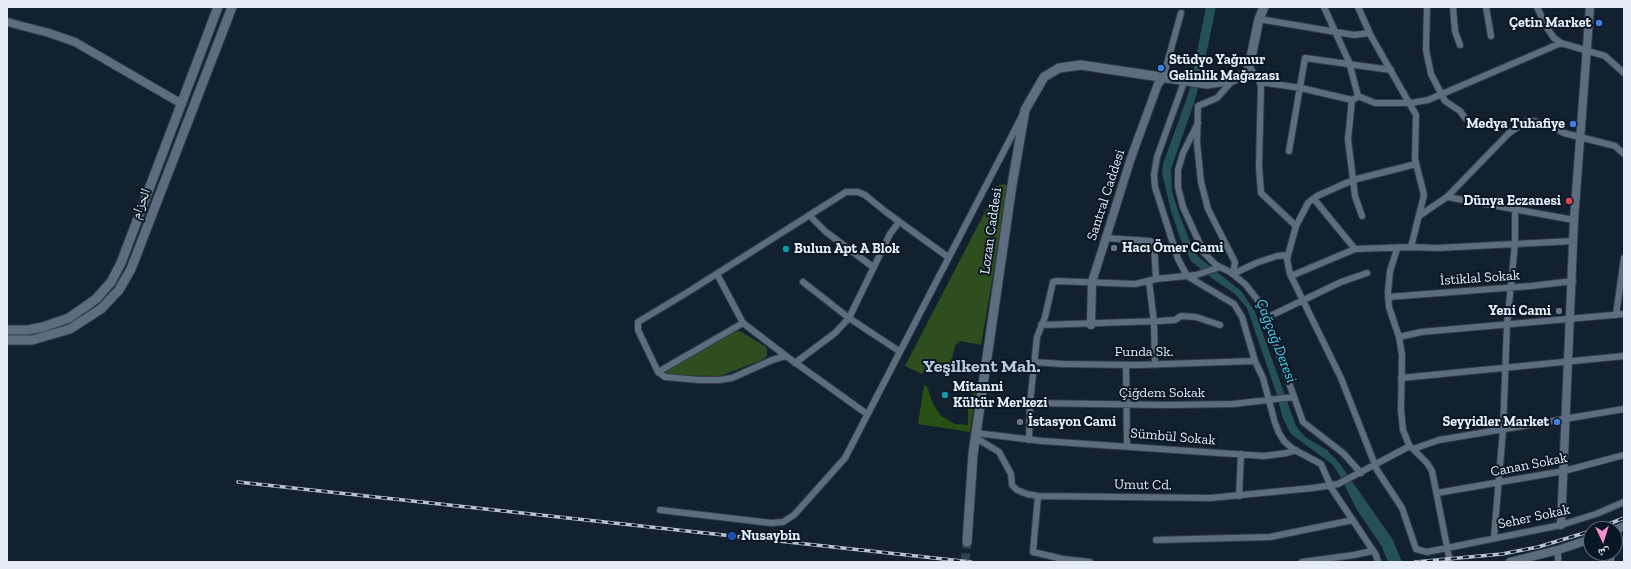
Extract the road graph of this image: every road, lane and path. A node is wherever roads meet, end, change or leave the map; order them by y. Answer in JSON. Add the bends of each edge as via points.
{"nodes":[{"id":1,"x":218,"y":7,"type":"edge"},
{"id":2,"x":232,"y":7,"type":"edge"},
{"id":3,"x":1264,"y":7,"type":"edge"},
{"id":4,"x":1324,"y":7,"type":"edge"},
{"id":5,"x":1358,"y":7,"type":"edge"},
{"id":6,"x":1427,"y":7,"type":"edge"},
{"id":7,"x":1453,"y":7,"type":"edge"},
{"id":8,"x":1486,"y":7,"type":"edge"},
{"id":9,"x":1537,"y":7,"type":"edge"},
{"id":10,"x":1590,"y":7,"type":"edge"},
{"id":11,"x":1180,"y":12,"type":"dead end"},
{"id":12,"x":1259,"y":19,"type":"junction"},
{"id":13,"x":7,"y":22,"type":"edge"},
{"id":14,"x":1337,"y":32,"type":"junction"},
{"id":15,"x":1369,"y":33,"type":"junction"},
{"id":16,"x":1491,"y":36,"type":"dead end"},
{"id":17,"x":1561,"y":43,"type":"junction"},
{"id":18,"x":1460,"y":46,"type":"dead end"},
{"id":19,"x":1586,"y":50,"type":"junction"},
{"id":20,"x":1349,"y":65,"type":"junction"},
{"id":21,"x":1249,"y":68,"type":"junction"},
{"id":22,"x":1391,"y":70,"type":"junction"},
{"id":23,"x":1624,"y":73,"type":"edge"},
{"id":24,"x":1163,"y":78,"type":"junction"},
{"id":25,"x":1233,"y":80,"type":"junction"},
{"id":26,"x":1186,"y":82,"type":"junction"},
{"id":27,"x":1260,"y":82,"type":"junction"},
{"id":28,"x":1301,"y":88,"type":"junction"},
{"id":29,"x":1441,"y":95,"type":"junction"},
{"id":30,"x":1355,"y":98,"type":"junction"},
{"id":31,"x":1411,"y":103,"type":"junction"},
{"id":32,"x":182,"y":104,"type":"junction"},
{"id":33,"x":1025,"y":110,"type":"junction"},
{"id":34,"x":1465,"y":118,"type":"dead end"},
{"id":35,"x":1198,"y":123,"type":"junction"},
{"id":36,"x":1581,"y":137,"type":"junction"},
{"id":37,"x":1289,"y":150,"type":"dead end"},
{"id":38,"x":1624,"y":154,"type":"edge"},
{"id":39,"x":1416,"y":164,"type":"junction"},
{"id":40,"x":1353,"y":180,"type":"junction"},
{"id":41,"x":1447,"y":197,"type":"junction"},
{"id":42,"x":1314,"y":199,"type":"junction"},
{"id":43,"x":1515,"y":209,"type":"junction"},
{"id":44,"x":810,"y":215,"type":"junction"},
{"id":45,"x":1362,"y":216,"type":"dead end"},
{"id":46,"x":1419,"y":216,"type":"junction"},
{"id":47,"x":1574,"y":220,"type":"junction"},
{"id":48,"x":899,"y":222,"type":"junction"},
{"id":49,"x":1296,"y":226,"type":"junction"},
{"id":50,"x":1105,"y":238,"type":"junction"},
{"id":51,"x":1573,"y":241,"type":"junction"},
{"id":52,"x":1515,"y":244,"type":"junction"},
{"id":53,"x":1411,"y":247,"type":"junction"},
{"id":54,"x":1355,"y":249,"type":"junction"},
{"id":55,"x":1396,"y":249,"type":"junction"},
{"id":56,"x":1288,"y":255,"type":"junction"},
{"id":57,"x":948,"y":257,"type":"junction"},
{"id":58,"x":1624,"y":258,"type":"edge"},
{"id":59,"x":873,"y":267,"type":"junction"},
{"id":60,"x":1220,"y":267,"type":"junction"},
{"id":61,"x":1367,"y":273,"type":"dead end"},
{"id":62,"x":717,"y":274,"type":"junction"},
{"id":63,"x":1233,"y":274,"type":"junction"},
{"id":64,"x":1187,"y":276,"type":"junction"},
{"id":65,"x":1291,"y":276,"type":"junction"},
{"id":66,"x":1152,"y":280,"type":"junction"},
{"id":67,"x":1573,"y":281,"type":"junction"},
{"id":68,"x":803,"y":282,"type":"dead end"},
{"id":69,"x":1092,"y":282,"type":"junction"},
{"id":70,"x":1511,"y":288,"type":"junction"},
{"id":71,"x":1388,"y":297,"type":"junction"},
{"id":72,"x":1304,"y":299,"type":"junction"},
{"id":73,"x":1624,"y":314,"type":"edge"},
{"id":74,"x":1616,"y":315,"type":"junction"},
{"id":75,"x":849,"y":318,"type":"junction"},
{"id":76,"x":1266,"y":318,"type":"junction"},
{"id":77,"x":1571,"y":320,"type":"junction"},
{"id":78,"x":1154,"y":322,"type":"junction"},
{"id":79,"x":743,"y":323,"type":"junction"},
{"id":80,"x":1091,"y":324,"type":"junction"},
{"id":81,"x":1041,"y":325,"type":"junction"},
{"id":82,"x":1220,"y":325,"type":"dead end"},
{"id":83,"x":1507,"y":325,"type":"junction"},
{"id":84,"x":7,"y":330,"type":"edge"},
{"id":85,"x":1399,"y":337,"type":"junction"},
{"id":86,"x":7,"y":340,"type":"edge"},
{"id":87,"x":899,"y":351,"type":"junction"},
{"id":88,"x":786,"y":356,"type":"junction"},
{"id":89,"x":1624,"y":356,"type":"edge"},
{"id":90,"x":1255,"y":361,"type":"junction"},
{"id":91,"x":1034,"y":362,"type":"junction"},
{"id":92,"x":1568,"y":362,"type":"junction"},
{"id":93,"x":795,"y":363,"type":"junction"},
{"id":94,"x":1126,"y":365,"type":"junction"},
{"id":95,"x":1155,"y":365,"type":"junction"},
{"id":96,"x":1505,"y":368,"type":"junction"},
{"id":97,"x":658,"y":372,"type":"junction"},
{"id":98,"x":1401,"y":378,"type":"junction"},
{"id":99,"x":1291,"y":397,"type":"junction"},
{"id":100,"x":1271,"y":400,"type":"junction"},
{"id":101,"x":1030,"y":403,"type":"junction"},
{"id":102,"x":1127,"y":405,"type":"junction"},
{"id":103,"x":1624,"y":409,"type":"edge"},
{"id":104,"x":867,"y":414,"type":"junction"},
{"id":105,"x":1565,"y":419,"type":"junction"},
{"id":106,"x":1502,"y":430,"type":"junction"},
{"id":107,"x":976,"y":436,"type":"junction"},
{"id":108,"x":1028,"y":440,"type":"junction"},
{"id":109,"x":1127,"y":446,"type":"junction"},
{"id":110,"x":1412,"y":448,"type":"junction"},
{"id":111,"x":1296,"y":450,"type":"junction"},
{"id":112,"x":1241,"y":454,"type":"junction"},
{"id":113,"x":1624,"y":455,"type":"edge"},
{"id":114,"x":1376,"y":466,"type":"junction"},
{"id":115,"x":1564,"y":471,"type":"junction"},
{"id":116,"x":1360,"y":473,"type":"junction"},
{"id":117,"x":1497,"y":484,"type":"junction"},
{"id":118,"x":1331,"y":485,"type":"junction"},
{"id":119,"x":1437,"y":493,"type":"junction"},
{"id":120,"x":1038,"y":496,"type":"junction"},
{"id":121,"x":1239,"y":496,"type":"junction"},
{"id":122,"x":1624,"y":502,"type":"edge"},
{"id":123,"x":660,"y":510,"type":"dead end"},
{"id":124,"x":1353,"y":520,"type":"junction"},
{"id":125,"x":1561,"y":525,"type":"junction"},
{"id":126,"x":1494,"y":537,"type":"junction"},
{"id":127,"x":1156,"y":540,"type":"dead end"},
{"id":128,"x":968,"y":542,"type":"tunnel mouth"},
{"id":129,"x":1583,"y":542,"type":"edge"},
{"id":130,"x":1447,"y":547,"type":"junction"},
{"id":131,"x":1558,"y":550,"type":"junction"},
{"id":132,"x":1372,"y":551,"type":"junction"},
{"id":133,"x":1090,"y":562,"type":"edge"},
{"id":134,"x":1302,"y":562,"type":"edge"},
{"id":135,"x":1378,"y":562,"type":"edge"},
{"id":136,"x":1450,"y":562,"type":"edge"},
{"id":137,"x":1510,"y":562,"type":"edge"},
{"id":138,"x":1558,"y":562,"type":"edge"}],
"edges":[{"from":1,"to":32,"type":"main road","name":"الحزام"},
{"from":2,"to":86,"type":"main road","name":"الحزام","via":[[131,269],[119,290],[101,309],[70,329],[32,340]]},
{"from":3,"to":12,"type":"main road"},
{"from":4,"to":14,"type":"street"},
{"from":5,"to":15,"type":"street"},
{"from":6,"to":29,"type":"street","via":[[1426,50],[1431,74]]},
{"from":7,"to":18,"type":"street","via":[[1455,31]]},
{"from":8,"to":16,"type":"street"},
{"from":9,"to":17,"type":"street","via":[[1547,28]]},
{"from":10,"to":19,"type":"street"},
{"from":11,"to":24,"type":"street"},
{"from":12,"to":14,"type":"street"},
{"from":12,"to":21,"type":"main road"},
{"from":13,"to":32,"type":"street","via":[[75,42]]},
{"from":14,"to":15,"type":"street","via":[[1354,35]]},
{"from":14,"to":20,"type":"street"},
{"from":15,"to":22,"type":"street"},
{"from":17,"to":19,"type":"street"},
{"from":17,"to":29,"type":"street"},
{"from":19,"to":23,"type":"street","via":[[1605,56]]},
{"from":19,"to":36,"type":"street"},
{"from":20,"to":22,"type":"street"},
{"from":20,"to":28,"type":"street","via":[[1305,58]]},
{"from":20,"to":30,"type":"street"},
{"from":21,"to":25,"type":"main road","via":[[1248,72]]},
{"from":21,"to":27,"type":"street","via":[[1258,76]]},
{"from":22,"to":31,"type":"street"},
{"from":24,"to":26,"type":"main road","name":"Lozan Caddesi"},
{"from":24,"to":33,"type":"main road","name":"Lozan Caddesi","via":[[1081,65],[1059,68],[1044,77]]},
{"from":24,"to":50,"type":"street","name":"Santral Caddesi","via":[[1158,84],[1131,158]]},
{"from":25,"to":26,"type":"main road","name":"Lozan Caddesi","via":[[1207,84]]},
{"from":25,"to":35,"type":"street","via":[[1217,98],[1198,106]]},
{"from":26,"to":64,"type":"street","via":[[1157,157],[1154,174],[1161,209],[1178,259]]},
{"from":27,"to":28,"type":"street"},
{"from":27,"to":49,"type":"street","via":[[1261,193]]},
{"from":28,"to":30,"type":"street"},
{"from":28,"to":37,"type":"street"},
{"from":29,"to":31,"type":"street"},
{"from":29,"to":34,"type":"street"},
{"from":30,"to":31,"type":"street","via":[[1375,103]]},
{"from":30,"to":40,"type":"street","via":[[1348,139]]},
{"from":31,"to":39,"type":"street","via":[[1416,115]]},
{"from":32,"to":84,"type":"main road","name":"الحزام","via":[[121,263],[104,291],[88,306],[57,323],[28,330]]},
{"from":33,"to":57,"type":"street"},
{"from":33,"to":107,"type":"main road","name":"Lozan Caddesi"},
{"from":35,"to":60,"type":"street","via":[[1183,153],[1178,170],[1178,187],[1204,253]]},
{"from":35,"to":63,"type":"street","via":[[1197,143],[1201,182],[1208,209],[1235,262]]},
{"from":36,"to":38,"type":"street","via":[[1615,146]]},
{"from":36,"to":41,"type":"street","via":[[1564,133],[1536,120],[1523,122],[1509,133]]},
{"from":36,"to":47,"type":"street"},
{"from":39,"to":40,"type":"street"},
{"from":39,"to":46,"type":"street","via":[[1424,195]]},
{"from":40,"to":42,"type":"street"},
{"from":40,"to":45,"type":"street"},
{"from":41,"to":43,"type":"street"},
{"from":41,"to":46,"type":"street"},
{"from":42,"to":49,"type":"street","via":[[1308,203]]},
{"from":42,"to":54,"type":"street"},
{"from":43,"to":47,"type":"street"},
{"from":43,"to":52,"type":"street"},
{"from":44,"to":48,"type":"street","via":[[846,192],[852,191],[865,195]]},
{"from":44,"to":59,"type":"street","via":[[826,232]]},
{"from":44,"to":62,"type":"street"},
{"from":46,"to":53,"type":"street"},
{"from":47,"to":51,"type":"street"},
{"from":48,"to":57,"type":"street"},
{"from":48,"to":59,"type":"street"},
{"from":49,"to":56,"type":"street"},
{"from":50,"to":66,"type":"street","via":[[1154,242]]},
{"from":50,"to":69,"type":"street","name":"Santral Caddesi"},
{"from":51,"to":52,"type":"street"},
{"from":51,"to":67,"type":"street"},
{"from":52,"to":53,"type":"street"},
{"from":52,"to":70,"type":"street"},
{"from":53,"to":55,"type":"street"},
{"from":54,"to":55,"type":"street"},
{"from":54,"to":65,"type":"street"},
{"from":55,"to":71,"type":"street","via":[[1390,271]]},
{"from":56,"to":63,"type":"street","via":[[1256,263]]},
{"from":56,"to":65,"type":"street"},
{"from":57,"to":87,"type":"street"},
{"from":58,"to":74,"type":"street"},
{"from":59,"to":75,"type":"street"},
{"from":60,"to":63,"type":"street"},
{"from":60,"to":64,"type":"street","via":[[1196,276]]},
{"from":61,"to":72,"type":"street"},
{"from":62,"to":79,"type":"street"},
{"from":62,"to":97,"type":"street","via":[[638,322],[638,330]]},
{"from":63,"to":76,"type":"street","via":[[1257,299]]},
{"from":64,"to":66,"type":"street"},
{"from":64,"to":90,"type":"street","via":[[1234,304],[1242,317]]},
{"from":65,"to":72,"type":"street"},
{"from":66,"to":69,"type":"street","via":[[1135,284]]},
{"from":66,"to":78,"type":"street"},
{"from":67,"to":70,"type":"street","name":"İstiklal Sokak"},
{"from":67,"to":77,"type":"street"},
{"from":68,"to":75,"type":"street"},
{"from":69,"to":80,"type":"street","name":"Santral Caddesi"},
{"from":69,"to":81,"type":"street","via":[[1053,282]]},
{"from":70,"to":71,"type":"street","name":"İstiklal Sokak"},
{"from":70,"to":83,"type":"street"},
{"from":71,"to":85,"type":"street"},
{"from":72,"to":76,"type":"street"},
{"from":72,"to":114,"type":"street","via":[[1341,378]]},
{"from":73,"to":74,"type":"street"},
{"from":74,"to":77,"type":"street"},
{"from":75,"to":87,"type":"street"},
{"from":75,"to":93,"type":"street","via":[[835,333]]},
{"from":76,"to":99,"type":"street"},
{"from":77,"to":83,"type":"street"},
{"from":77,"to":92,"type":"street"},
{"from":78,"to":80,"type":"street"},
{"from":78,"to":82,"type":"street","via":[[1175,320],[1181,316],[1196,317]]},
{"from":78,"to":95,"type":"street"},
{"from":79,"to":88,"type":"street"},
{"from":79,"to":97,"type":"street"},
{"from":80,"to":81,"type":"street"},
{"from":81,"to":91,"type":"street"},
{"from":83,"to":85,"type":"street","via":[[1421,332]]},
{"from":83,"to":96,"type":"street"},
{"from":85,"to":98,"type":"street","via":[[1402,355]]},
{"from":87,"to":104,"type":"street"},
{"from":88,"to":93,"type":"street"},
{"from":88,"to":97,"type":"street","via":[[732,378],[720,380],[672,378]]},
{"from":89,"to":92,"type":"street"},
{"from":90,"to":95,"type":"street","name":"Funda Sk."},
{"from":90,"to":100,"type":"street"},
{"from":91,"to":94,"type":"street","name":"Funda Sk."},
{"from":91,"to":101,"type":"street"},
{"from":92,"to":96,"type":"street"},
{"from":92,"to":105,"type":"street"},
{"from":93,"to":104,"type":"street"},
{"from":94,"to":95,"type":"street","name":"Funda Sk."},
{"from":94,"to":102,"type":"street"},
{"from":96,"to":98,"type":"street"},
{"from":96,"to":106,"type":"street"},
{"from":98,"to":110,"type":"street","via":[[1403,430]]},
{"from":99,"to":100,"type":"street","name":"Çiğdem Sokak"},
{"from":99,"to":116,"type":"street","via":[[1303,422],[1343,453]]},
{"from":100,"to":102,"type":"street","name":"Çiğdem Sokak","via":[[1233,404]]},
{"from":100,"to":111,"type":"street","via":[[1279,433],[1284,441]]},
{"from":101,"to":102,"type":"street","name":"Çiğdem Sokak"},
{"from":101,"to":108,"type":"street"},
{"from":102,"to":109,"type":"street"},
{"from":103,"to":105,"type":"street","name":"Umut Cd."},
{"from":104,"to":123,"type":"street","via":[[845,458],[794,515],[783,522],[772,523]]},
{"from":105,"to":106,"type":"street","name":"Umut Cd."},
{"from":105,"to":115,"type":"street"},
{"from":106,"to":110,"type":"street","name":"Umut Cd.","via":[[1439,440]]},
{"from":106,"to":117,"type":"street"},
{"from":107,"to":108,"type":"street","name":"Sümbül Sokak"},
{"from":107,"to":120,"type":"street","name":"Umut Cd.","via":[[999,452],[1011,474],[1012,485],[1017,490]]},
{"from":107,"to":128,"type":"main road","name":"Lozan Caddesi"},
{"from":108,"to":109,"type":"street","name":"Sümbül Sokak"},
{"from":109,"to":112,"type":"street","name":"Sümbül Sokak"},
{"from":110,"to":114,"type":"street","name":"Umut Cd."},
{"from":110,"to":119,"type":"street","via":[[1432,471]]},
{"from":111,"to":112,"type":"street","name":"Sümbül Sokak","via":[[1264,456]]},
{"from":111,"to":118,"type":"street","via":[[1320,464]]},
{"from":112,"to":121,"type":"street"},
{"from":113,"to":115,"type":"street","name":"Canan Sokak"},
{"from":114,"to":116,"type":"street","name":"Umut Cd."},
{"from":114,"to":130,"type":"street","name":"Seher Sokak","via":[[1402,508],[1416,549],[1427,552]]},
{"from":115,"to":117,"type":"street","name":"Canan Sokak"},
{"from":115,"to":125,"type":"street"},
{"from":116,"to":118,"type":"street","name":"Umut Cd."},
{"from":117,"to":119,"type":"street","name":"Canan Sokak"},
{"from":117,"to":126,"type":"street"},
{"from":118,"to":121,"type":"street","name":"Umut Cd."},
{"from":118,"to":124,"type":"street"},
{"from":119,"to":130,"type":"street"},
{"from":120,"to":121,"type":"street","name":"Umut Cd."},
{"from":120,"to":133,"type":"street","via":[[1033,552]]},
{"from":122,"to":125,"type":"street","name":"Seher Sokak"},
{"from":124,"to":127,"type":"street","via":[[1270,537]]},
{"from":124,"to":132,"type":"street"},
{"from":125,"to":126,"type":"street","name":"Seher Sokak"},
{"from":126,"to":130,"type":"street","name":"Seher Sokak"},
{"from":129,"to":131,"type":"street"},
{"from":130,"to":136,"type":"street"},
{"from":131,"to":137,"type":"street"},
{"from":131,"to":138,"type":"street"},
{"from":132,"to":134,"type":"street","via":[[1354,556]]},
{"from":132,"to":135,"type":"street"}]}
